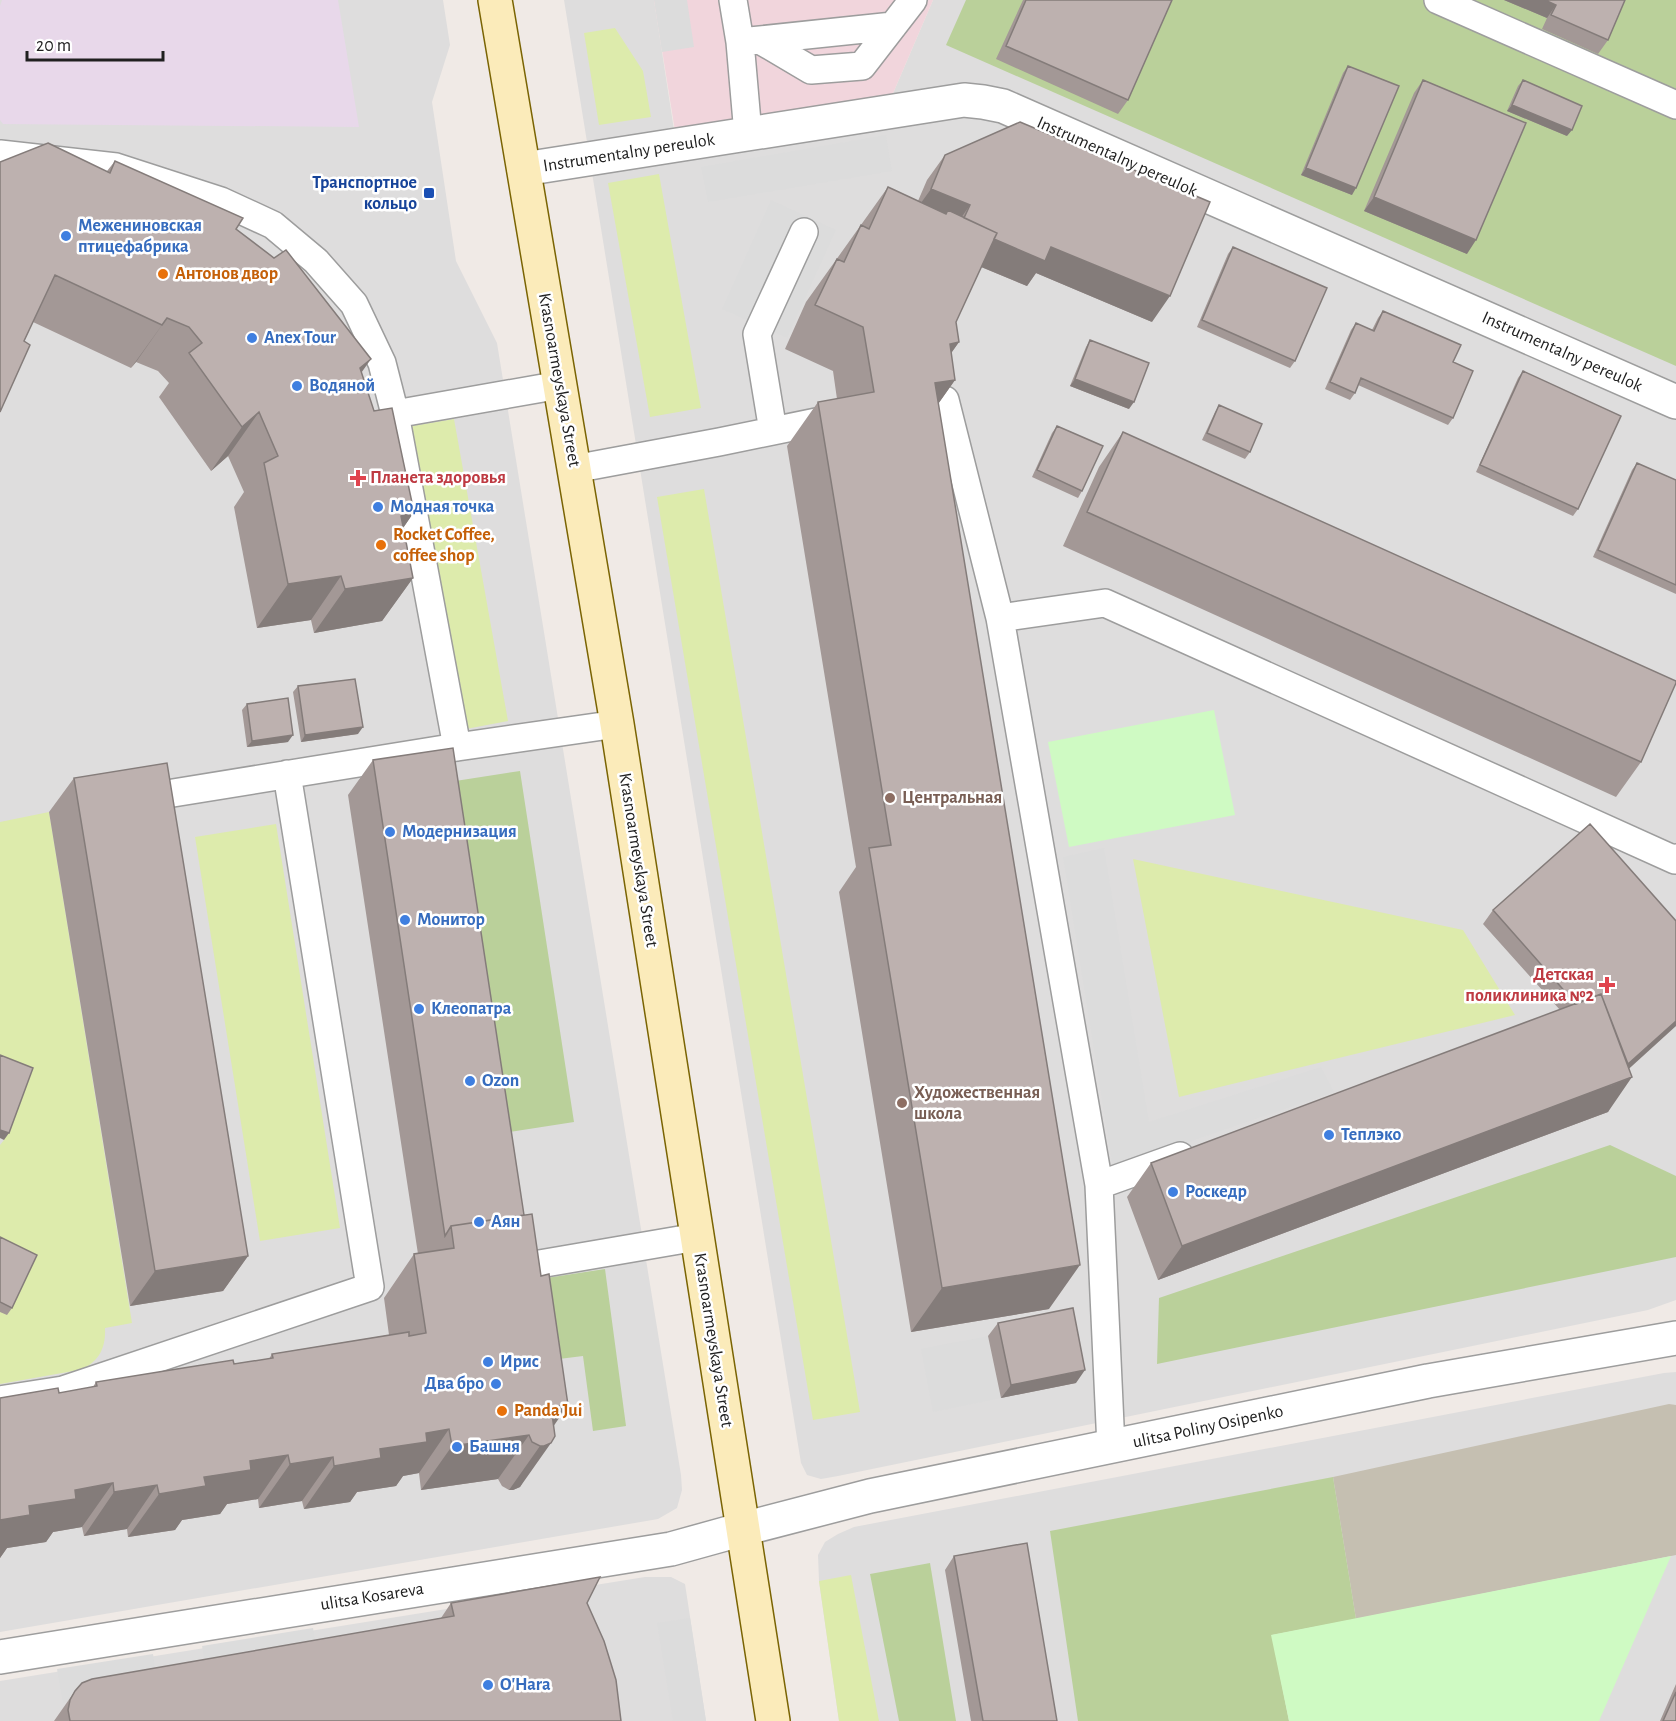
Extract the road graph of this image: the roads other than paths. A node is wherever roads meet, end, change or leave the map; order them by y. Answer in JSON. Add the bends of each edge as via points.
{"nodes":[{"id":1,"x":495,"y":0,"type":"edge"},
{"id":2,"x":733,"y":0,"type":"edge"},
{"id":3,"x":913,"y":0,"type":"edge"},
{"id":4,"x":1438,"y":0,"type":"edge"},
{"id":5,"x":893,"y":26,"type":"junction"},
{"id":6,"x":750,"y":41,"type":"junction"},
{"id":7,"x":1676,"y":105,"type":"edge"},
{"id":8,"x":748,"y":134,"type":"junction"},
{"id":9,"x":1,"y":153,"type":"edge"},
{"id":10,"x":524,"y":169,"type":"junction"},
{"id":11,"x":804,"y":232,"type":"dead end"},
{"id":12,"x":560,"y":385,"type":"junction"},
{"id":13,"x":1676,"y":402,"type":"edge"},
{"id":14,"x":921,"y":404,"type":"edge"},
{"id":15,"x":395,"y":414,"type":"junction"},
{"id":16,"x":840,"y":417,"type":"edge"},
{"id":17,"x":773,"y":431,"type":"junction"},
{"id":18,"x":574,"y":469,"type":"junction"},
{"id":19,"x":1000,"y":618,"type":"junction"},
{"id":20,"x":617,"y":724,"type":"junction"},
{"id":21,"x":457,"y":747,"type":"junction"},
{"id":22,"x":287,"y":774,"type":"junction"},
{"id":23,"x":173,"y":793,"type":"edge"},
{"id":24,"x":1676,"y":858,"type":"edge"},
{"id":25,"x":1198,"y":1150,"type":"edge"},
{"id":26,"x":1099,"y":1185,"type":"junction"},
{"id":27,"x":510,"y":1236,"type":"edge"},
{"id":28,"x":697,"y":1237,"type":"junction"},
{"id":29,"x":1676,"y":1338,"type":"edge"},
{"id":30,"x":0,"y":1400,"type":"edge"},
{"id":31,"x":1111,"y":1447,"type":"junction"},
{"id":32,"x":743,"y":1528,"type":"junction"},
{"id":33,"x":0,"y":1657,"type":"edge"},
{"id":34,"x":772,"y":1721,"type":"edge"}],
"edges":[{"from":1,"to":10,"type":"main road","name":"Krasnoarmeyskaya Street"},
{"from":2,"to":6,"type":"lane"},
{"from":3,"to":5,"type":"lane"},
{"from":4,"to":7,"type":"lane"},
{"from":5,"to":6,"type":"lane"},
{"from":5,"to":6,"type":"lane","via":[[862,66],[811,70]]},
{"from":6,"to":8,"type":"lane"},
{"from":8,"to":10,"type":"street","name":"Instrumentalny pereulok"},
{"from":8,"to":13,"type":"street","name":"Instrumentalny pereulok","via":[[964,100],[1003,106]]},
{"from":9,"to":15,"type":"lane","via":[[116,167],[221,201],[273,225],[316,261],[354,304],[382,363]]},
{"from":10,"to":12,"type":"main road","name":"Krasnoarmeyskaya Street"},
{"from":11,"to":17,"type":"lane","via":[[756,334]]},
{"from":12,"to":15,"type":"lane"},
{"from":12,"to":18,"type":"main road","name":"Krasnoarmeyskaya Street"},
{"from":14,"to":19,"type":"lane","via":[[945,400]]},
{"from":15,"to":21,"type":"lane"},
{"from":16,"to":17,"type":"lane"},
{"from":17,"to":18,"type":"lane"},
{"from":18,"to":20,"type":"main road","name":"Krasnoarmeyskaya Street"},
{"from":19,"to":24,"type":"lane","via":[[1105,603],[1664,856]]},
{"from":19,"to":26,"type":"lane"},
{"from":20,"to":21,"type":"lane"},
{"from":20,"to":28,"type":"main road","name":"Krasnoarmeyskaya Street"},
{"from":21,"to":22,"type":"lane"},
{"from":22,"to":23,"type":"lane"},
{"from":22,"to":30,"type":"lane","via":[[380,1286],[63,1390]]},
{"from":25,"to":26,"type":"lane"},
{"from":26,"to":31,"type":"lane"},
{"from":27,"to":28,"type":"lane","via":[[516,1268]]},
{"from":28,"to":32,"type":"main road","name":"Krasnoarmeyskaya Street"},
{"from":29,"to":31,"type":"street","name":"ulitsa Poliny Osipenko","via":[[1428,1381]]},
{"from":31,"to":32,"type":"street","name":"ulitsa Poliny Osipenko","via":[[870,1496]]},
{"from":32,"to":33,"type":"street","name":"ulitsa Kosareva","via":[[671,1549]]},
{"from":32,"to":34,"type":"main road","name":"Krasnoarmeyskaya Street"}]}
